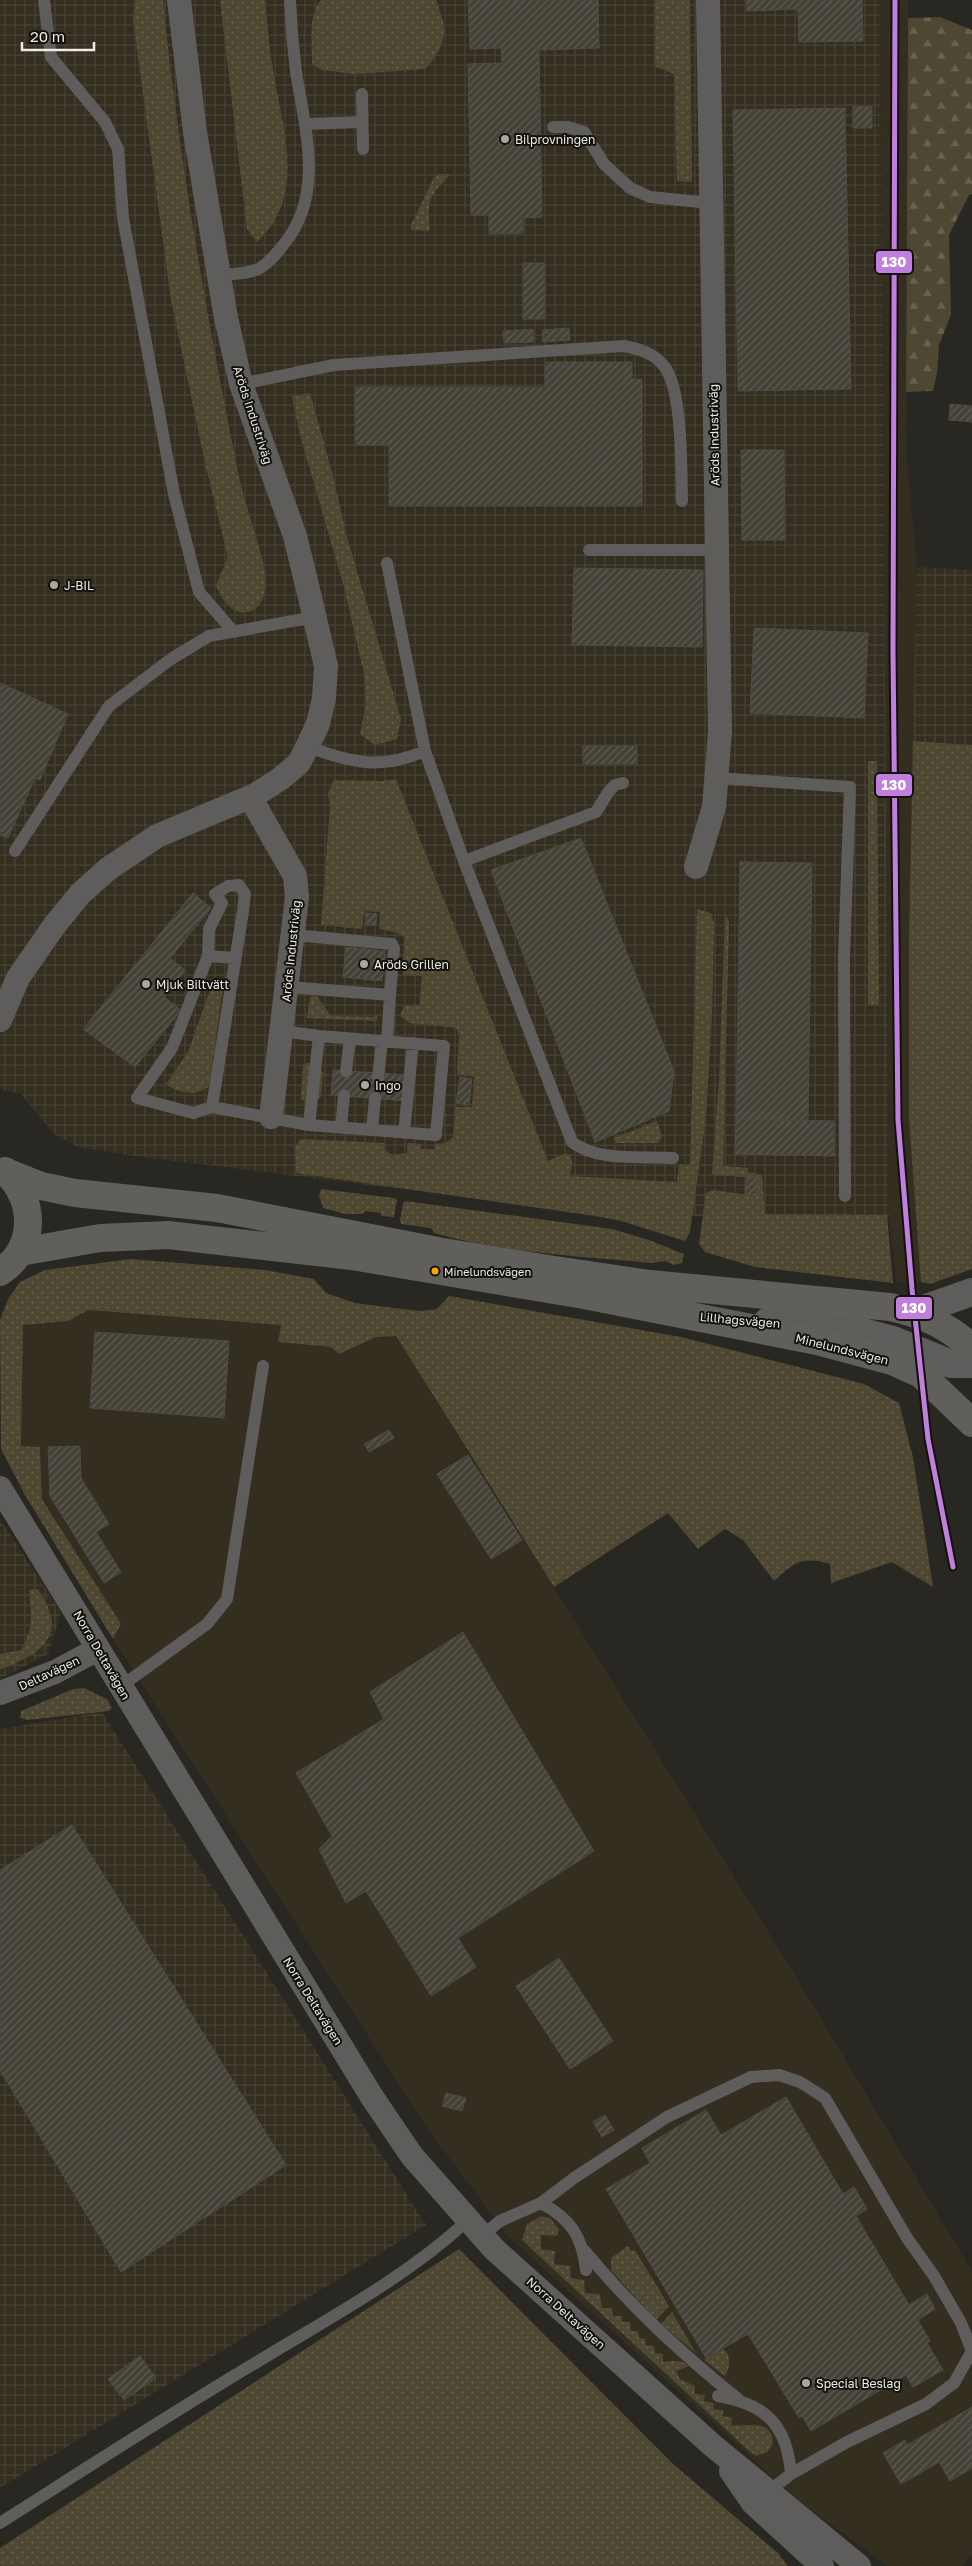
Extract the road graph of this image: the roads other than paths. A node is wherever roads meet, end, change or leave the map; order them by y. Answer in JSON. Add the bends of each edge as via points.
{"nodes":[{"id":1,"x":44,"y":0,"type":"edge"},
{"id":2,"x":179,"y":0,"type":"edge"},
{"id":3,"x":290,"y":0,"type":"edge"},
{"id":4,"x":708,"y":0,"type":"edge"},
{"id":5,"x":362,"y":94,"type":"dead end"},
{"id":6,"x":362,"y":122,"type":"junction"},
{"id":7,"x":306,"y":124,"type":"junction"},
{"id":8,"x":554,"y":127,"type":"dead end"},
{"id":9,"x":363,"y":149,"type":"dead end"},
{"id":10,"x":710,"y":203,"type":"junction"},
{"id":11,"x":219,"y":275,"type":"junction"},
{"id":12,"x":241,"y":384,"type":"junction"},
{"id":13,"x":682,"y":501,"type":"dead end"},
{"id":14,"x":589,"y":550,"type":"dead end"},
{"id":15,"x":716,"y":550,"type":"junction"},
{"id":16,"x":387,"y":563,"type":"dead end"},
{"id":17,"x":316,"y":617,"type":"junction"},
{"id":18,"x":232,"y":630,"type":"junction"},
{"id":19,"x":307,"y":747,"type":"junction"},
{"id":20,"x":425,"y":751,"type":"junction"},
{"id":21,"x":717,"y":778,"type":"junction"},
{"id":22,"x":623,"y":782,"type":"dead end"},
{"id":23,"x":250,"y":797,"type":"junction"},
{"id":24,"x":15,"y":851,"type":"dead end"},
{"id":25,"x":464,"y":861,"type":"junction"},
{"id":26,"x":696,"y":867,"type":"dead end"},
{"id":27,"x":293,"y":935,"type":"junction"},
{"id":28,"x":208,"y":956,"type":"junction"},
{"id":29,"x":235,"y":958,"type":"junction"},
{"id":30,"x":288,"y":987,"type":"junction"},
{"id":31,"x":390,"y":994,"type":"junction"},
{"id":32,"x":0,"y":1020,"type":"edge"},
{"id":33,"x":282,"y":1031,"type":"junction"},
{"id":34,"x":319,"y":1036,"type":"junction"},
{"id":35,"x":350,"y":1039,"type":"junction"},
{"id":36,"x":384,"y":1041,"type":"junction"},
{"id":37,"x":413,"y":1043,"type":"junction"},
{"id":38,"x":346,"y":1071,"type":"dead end"},
{"id":39,"x":378,"y":1078,"type":"dead end"},
{"id":40,"x":344,"y":1096,"type":"dead end"},
{"id":41,"x":376,"y":1098,"type":"dead end"},
{"id":42,"x":212,"y":1107,"type":"junction"},
{"id":43,"x":271,"y":1117,"type":"junction"},
{"id":44,"x":309,"y":1124,"type":"junction"},
{"id":45,"x":341,"y":1128,"type":"junction"},
{"id":46,"x":372,"y":1130,"type":"junction"},
{"id":47,"x":404,"y":1133,"type":"junction"},
{"id":48,"x":673,"y":1158,"type":"dead end"},
{"id":49,"x":3,"y":1170,"type":"edge"},
{"id":50,"x":845,"y":1196,"type":"dead end"},
{"id":51,"x":6,"y":1270,"type":"edge"},
{"id":52,"x":972,"y":1292,"type":"edge"},
{"id":53,"x":915,"y":1312,"type":"junction"},
{"id":54,"x":681,"y":1314,"type":"junction"},
{"id":55,"x":972,"y":1348,"type":"edge"},
{"id":56,"x":972,"y":1364,"type":"edge"},
{"id":57,"x":263,"y":1366,"type":"dead end"},
{"id":58,"x":972,"y":1423,"type":"edge"},
{"id":59,"x":0,"y":1488,"type":"edge"},
{"id":60,"x":98,"y":1649,"type":"junction"},
{"id":61,"x":120,"y":1687,"type":"junction"},
{"id":62,"x":0,"y":1693,"type":"edge"},
{"id":63,"x":540,"y":2203,"type":"junction"},
{"id":64,"x":475,"y":2228,"type":"junction"},
{"id":65,"x":584,"y":2250,"type":"junction"},
{"id":66,"x":586,"y":2270,"type":"dead end"},
{"id":67,"x":718,"y":2396,"type":"dead end"},
{"id":68,"x":738,"y":2400,"type":"junction"},
{"id":69,"x":790,"y":2474,"type":"junction"},
{"id":70,"x":761,"y":2497,"type":"junction"},
{"id":71,"x":0,"y":2523,"type":"edge"},
{"id":72,"x":822,"y":2566,"type":"edge"},
{"id":73,"x":859,"y":2566,"type":"edge"}],
"edges":[{"from":1,"to":18,"type":"lane","via":[[51,57],[105,122],[118,149],[123,218],[174,494],[199,592]]},
{"from":2,"to":11,"type":"street","name":"Aröds Industriväg","via":[[195,132]]},
{"from":3,"to":7,"type":"lane","via":[[291,32]]},
{"from":4,"to":10,"type":"street","name":"Aröds Industriväg"},
{"from":5,"to":6,"type":"lane"},
{"from":6,"to":7,"type":"lane"},
{"from":6,"to":9,"type":"lane"},
{"from":7,"to":11,"type":"lane","via":[[310,164],[308,184],[293,234],[259,269]]},
{"from":8,"to":10,"type":"lane","via":[[584,132],[604,164],[630,188],[650,197]]},
{"from":10,"to":15,"type":"street","name":"Aröds Industriväg"},
{"from":11,"to":12,"type":"street","name":"Aröds Industriväg"},
{"from":12,"to":13,"type":"lane","via":[[334,365],[624,346],[647,351],[664,366],[678,403]]},
{"from":12,"to":17,"type":"street","name":"Aröds Industriväg","via":[[295,536]]},
{"from":14,"to":15,"type":"lane"},
{"from":15,"to":21,"type":"street","name":"Aröds Industriväg","via":[[720,732]]},
{"from":16,"to":20,"type":"lane"},
{"from":17,"to":18,"type":"lane"},
{"from":17,"to":19,"type":"street","name":"Aröds Industriväg","via":[[326,666],[324,698],[318,724]]},
{"from":18,"to":24,"type":"lane","via":[[209,636],[190,647],[109,706]]},
{"from":19,"to":20,"type":"lane","via":[[356,762],[402,761]]},
{"from":19,"to":23,"type":"street","name":"Aröds Industriväg","via":[[299,763]]},
{"from":20,"to":25,"type":"lane"},
{"from":21,"to":26,"type":"street","name":"Aröds Industriväg","via":[[714,807]]},
{"from":21,"to":50,"type":"lane","via":[[850,787],[844,958]]},
{"from":22,"to":25,"type":"lane","via":[[609,791],[596,812]]},
{"from":23,"to":27,"type":"street","name":"Aröds Industriväg","via":[[295,876],[297,897]]},
{"from":23,"to":32,"type":"street","name":"Aröds Industriväg","via":[[157,836],[108,869],[80,894],[54,926],[18,978]]},
{"from":25,"to":48,"type":"lane","via":[[572,1142],[582,1150],[596,1154]]},
{"from":27,"to":30,"type":"street","name":"Aröds Industriväg"},
{"from":27,"to":31,"type":"lane","via":[[392,944]]},
{"from":28,"to":29,"type":"lane"},
{"from":28,"to":29,"type":"lane","via":[[209,928],[222,903],[215,894],[228,886],[239,885],[245,894]]},
{"from":28,"to":42,"type":"lane","via":[[172,1048],[137,1098],[193,1113]]},
{"from":29,"to":42,"type":"lane"},
{"from":30,"to":31,"type":"lane"},
{"from":30,"to":33,"type":"street","name":"Aröds Industriväg"},
{"from":31,"to":36,"type":"lane"},
{"from":33,"to":34,"type":"lane"},
{"from":33,"to":43,"type":"street","name":"Aröds Industriväg"},
{"from":34,"to":35,"type":"lane"},
{"from":34,"to":44,"type":"lane"},
{"from":35,"to":36,"type":"lane"},
{"from":35,"to":38,"type":"lane"},
{"from":36,"to":37,"type":"lane"},
{"from":36,"to":39,"type":"lane"},
{"from":37,"to":47,"type":"lane"},
{"from":37,"to":47,"type":"lane","via":[[444,1046],[437,1126],[436,1135]]},
{"from":40,"to":45,"type":"lane"},
{"from":41,"to":46,"type":"lane"},
{"from":42,"to":43,"type":"lane"},
{"from":43,"to":44,"type":"lane"},
{"from":44,"to":45,"type":"lane"},
{"from":45,"to":46,"type":"lane"},
{"from":46,"to":47,"type":"lane"},
{"from":49,"to":51,"type":"main road","name":"Minelundsvägen","via":[[20,1189],[28,1210],[28,1232]]},
{"from":49,"to":53,"type":"main road","name":"Minelundsvägen","via":[[41,1186],[76,1193],[217,1208],[443,1252],[650,1284],[838,1301]]},
{"from":51,"to":54,"type":"main road","name":"Minelundsvägen","via":[[100,1238],[168,1235],[352,1256]]},
{"from":52,"to":53,"type":"street"},
{"from":53,"to":55,"type":"main road","via":[[952,1332]]},
{"from":54,"to":56,"type":"street","name":"Lillhagsvägen","via":[[798,1325],[815,1323],[893,1340],[950,1364]]},
{"from":54,"to":58,"type":"main road","name":"Minelundsvägen","via":[[855,1350],[892,1361],[921,1374]]},
{"from":57,"to":61,"type":"lane","via":[[227,1599],[207,1624]]},
{"from":59,"to":60,"type":"street","name":"Norra Deltavägen"},
{"from":60,"to":61,"type":"street","name":"Norra Deltavägen"},
{"from":60,"to":62,"type":"street","name":"Deltavägen","via":[[55,1672]]},
{"from":61,"to":64,"type":"street","name":"Norra Deltavägen","via":[[372,2097],[412,2156]]},
{"from":63,"to":64,"type":"lane"},
{"from":63,"to":65,"type":"lane","via":[[560,2214],[574,2230]]},
{"from":63,"to":69,"type":"lane","via":[[667,2117],[751,2077],[779,2075],[800,2082],[825,2098],[907,2238],[934,2276],[972,2351],[954,2382],[926,2404]]},
{"from":64,"to":70,"type":"street","name":"Norra Deltavägen","via":[[494,2249],[712,2445]]},
{"from":64,"to":71,"type":"lane"},
{"from":65,"to":66,"type":"lane"},
{"from":65,"to":68,"type":"lane","via":[[658,2332]]},
{"from":67,"to":68,"type":"lane"},
{"from":68,"to":69,"type":"lane","via":[[759,2407],[776,2425],[786,2444]]},
{"from":69,"to":70,"type":"lane"},
{"from":70,"to":72,"type":"street","name":"Norra Deltavägen"},
{"from":70,"to":73,"type":"street","name":"Norra Deltavägen"}]}
